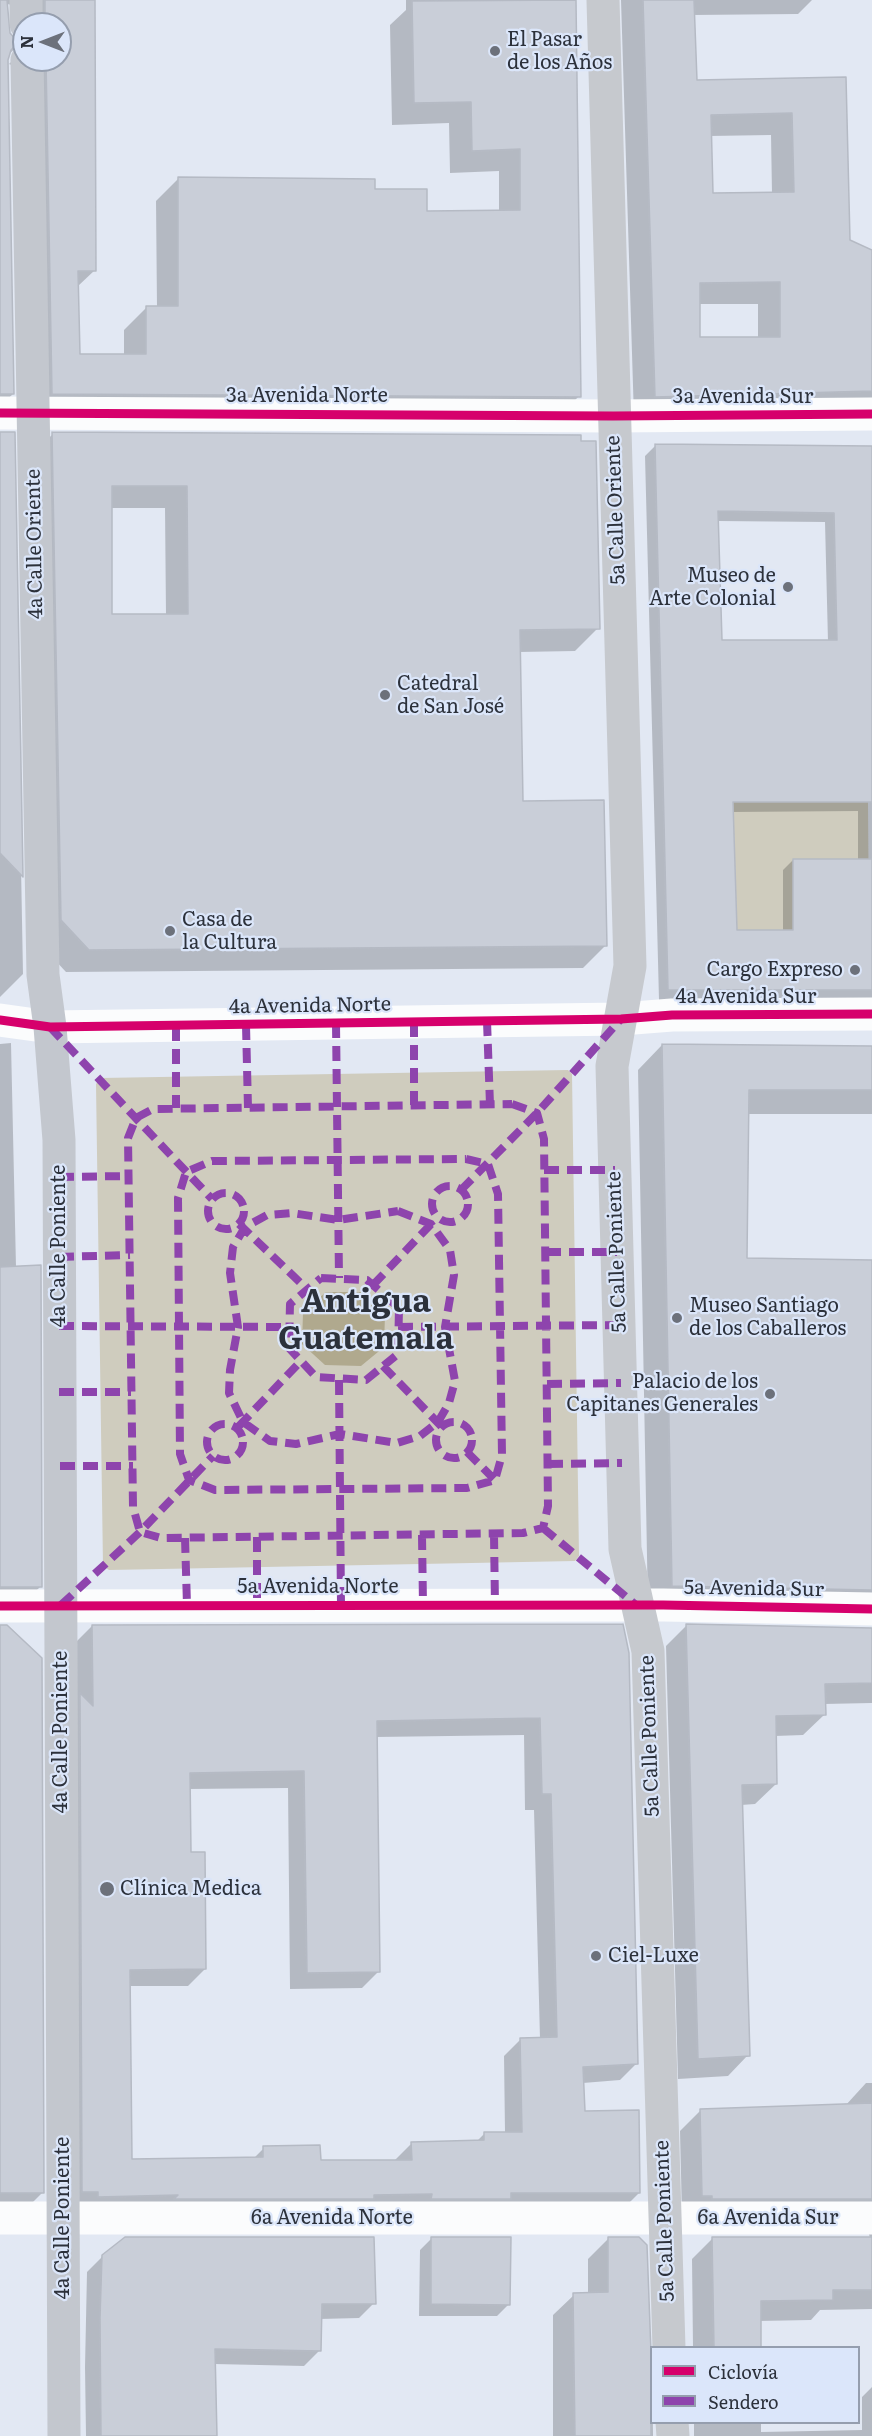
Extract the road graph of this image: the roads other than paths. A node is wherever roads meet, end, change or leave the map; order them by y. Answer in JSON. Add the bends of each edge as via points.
{"nodes":[{"id":1,"x":603,"y":0,"type":"edge"},
{"id":2,"x":27,"y":72,"type":"edge"},
{"id":3,"x":0,"y":413,"type":"edge"},
{"id":4,"x":33,"y":413,"type":"junction"},
{"id":5,"x":872,"y":414,"type":"edge"},
{"id":6,"x":614,"y":416,"type":"junction"},
{"id":7,"x":872,"y":1014,"type":"edge"},
{"id":8,"x":621,"y":1019,"type":"junction"},
{"id":9,"x":0,"y":1020,"type":"edge"},
{"id":10,"x":50,"y":1027,"type":"junction"},
{"id":11,"x":60,"y":1605,"type":"junction"},
{"id":12,"x":636,"y":1605,"type":"junction"},
{"id":13,"x":0,"y":1606,"type":"edge"},
{"id":14,"x":872,"y":1609,"type":"edge"},
{"id":15,"x":0,"y":2218,"type":"edge"},
{"id":16,"x":63,"y":2218,"type":"junction"},
{"id":17,"x":664,"y":2218,"type":"junction"},
{"id":18,"x":872,"y":2218,"type":"edge"},
{"id":19,"x":669,"y":2346,"type":"edge"},
{"id":20,"x":64,"y":2436,"type":"edge"}],
"edges":[{"from":1,"to":6,"type":"main road","name":"5a Calle Oriente"},
{"from":2,"to":4,"type":"main road","name":"4a Calle Oriente"},
{"from":3,"to":4,"type":"street","name":"3a Avenida Norte"},
{"from":4,"to":6,"type":"street","name":"3a Avenida Norte"},
{"from":4,"to":10,"type":"main road","name":"4a Calle Oriente","via":[[43,975]]},
{"from":5,"to":6,"type":"street","name":"3a Avenida Sur"},
{"from":6,"to":8,"type":"main road","name":"5a Calle Oriente","via":[[630,966]]},
{"from":7,"to":8,"type":"street","name":"4a Avenida Sur"},
{"from":8,"to":10,"type":"street","name":"4a Avenida Norte"},
{"from":8,"to":12,"type":"main road","name":"5a Calle Poniente","via":[[612,1066],[625,1549]]},
{"from":9,"to":10,"type":"street","name":"4a Avenida Norte"},
{"from":10,"to":11,"type":"main road","name":"4a Calle Poniente","via":[[59,1140]]},
{"from":11,"to":12,"type":"street","name":"5a Avenida Norte"},
{"from":11,"to":13,"type":"street","name":"5a Avenida Norte"},
{"from":11,"to":16,"type":"main road","name":"4a Calle Poniente"},
{"from":12,"to":14,"type":"street","name":"5a Avenida Sur"},
{"from":12,"to":17,"type":"main road","name":"5a Calle Poniente","via":[[648,1651]]},
{"from":15,"to":16,"type":"street","name":"6a Avenida Norte"},
{"from":16,"to":17,"type":"street","name":"6a Avenida Norte"},
{"from":16,"to":20,"type":"main road","name":"4a Calle Poniente"},
{"from":17,"to":18,"type":"street","name":"6a Avenida Sur"},
{"from":17,"to":19,"type":"main road","name":"5a Calle Poniente"}]}
